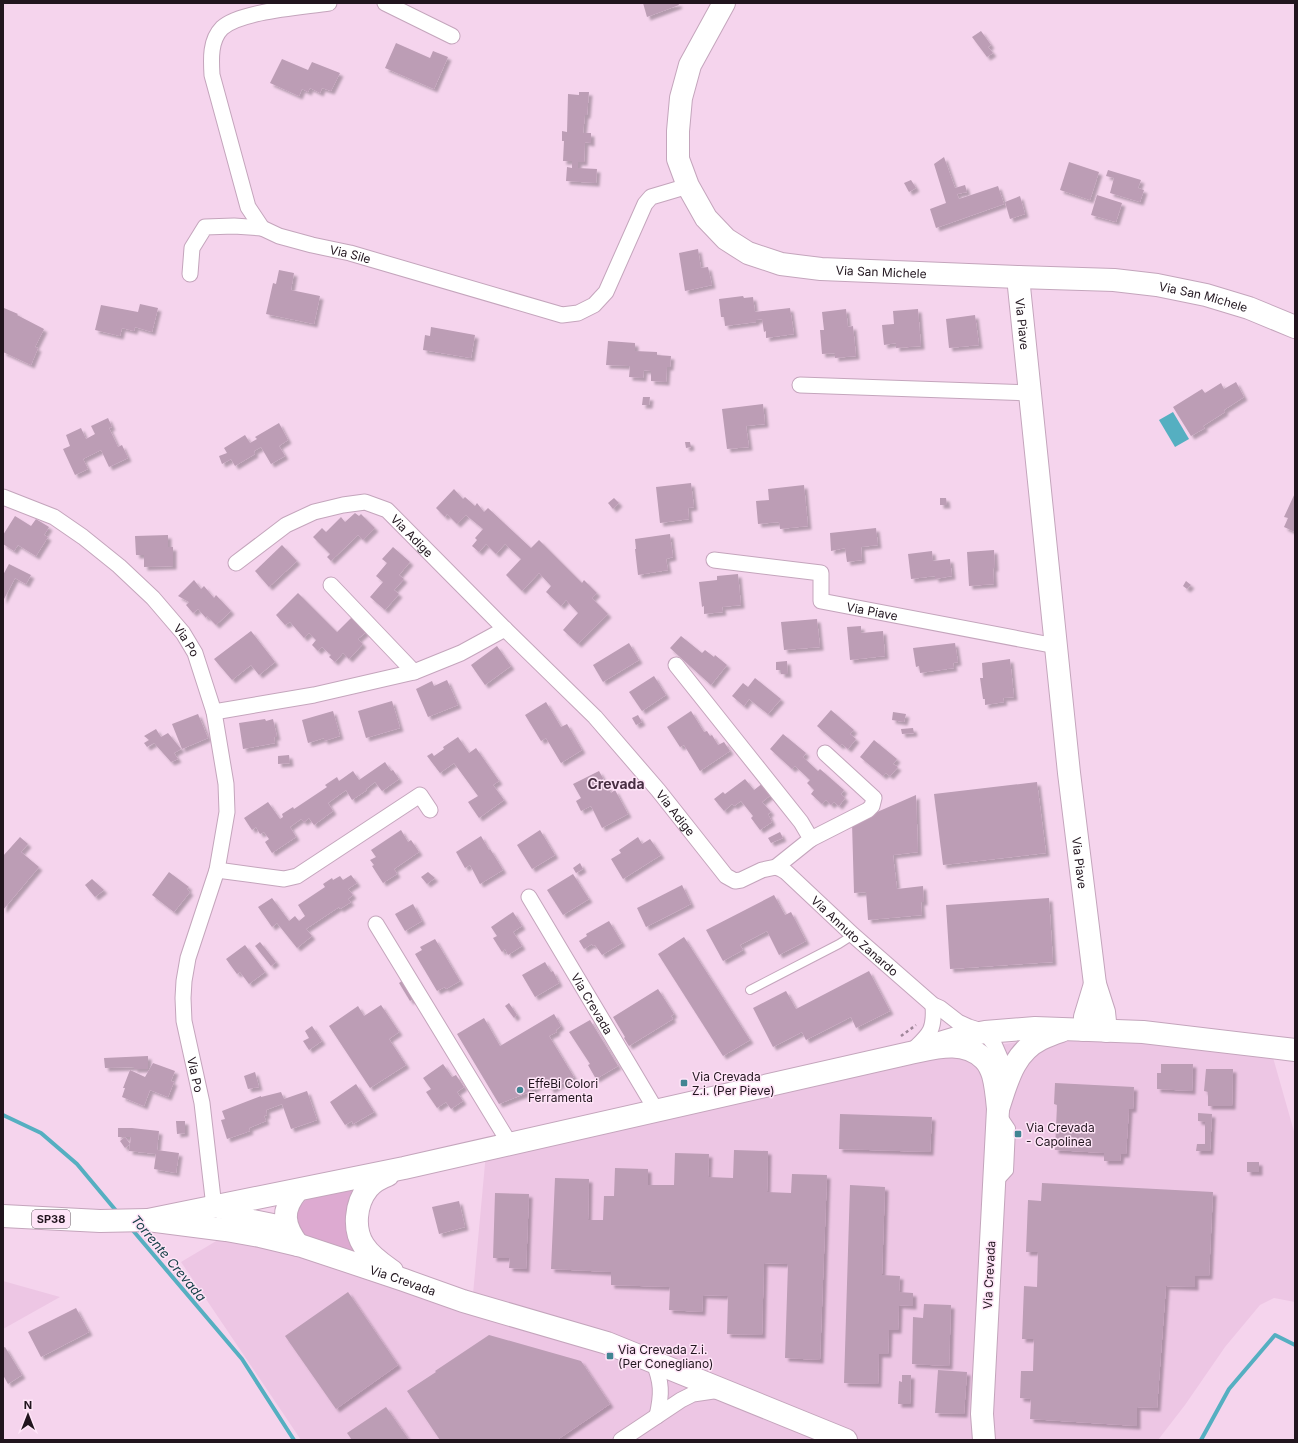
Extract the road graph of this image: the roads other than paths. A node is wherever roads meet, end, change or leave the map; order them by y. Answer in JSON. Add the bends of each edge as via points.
{"nodes":[{"id":1,"x":329,"y":3,"type":"edge"},
{"id":2,"x":385,"y":3,"type":"edge"},
{"id":3,"x":724,"y":3,"type":"edge"},
{"id":4,"x":452,"y":36,"type":"dead end"},
{"id":5,"x":688,"y":186,"type":"junction"},
{"id":6,"x":262,"y":228,"type":"junction"},
{"id":7,"x":190,"y":274,"type":"dead end"},
{"id":8,"x":1018,"y":278,"type":"junction"},
{"id":9,"x":1295,"y":327,"type":"edge"},
{"id":10,"x":800,"y":385,"type":"dead end"},
{"id":11,"x":1030,"y":393,"type":"junction"},
{"id":12,"x":3,"y":497,"type":"edge"},
{"id":13,"x":714,"y":560,"type":"dead end"},
{"id":14,"x":236,"y":563,"type":"dead end"},
{"id":15,"x":331,"y":585,"type":"dead end"},
{"id":16,"x":505,"y":629,"type":"junction"},
{"id":17,"x":1056,"y":646,"type":"junction"},
{"id":18,"x":676,"y":665,"type":"dead end"},
{"id":19,"x":414,"y":672,"type":"junction"},
{"id":20,"x":214,"y":712,"type":"junction"},
{"id":21,"x":825,"y":753,"type":"dead end"},
{"id":22,"x":430,"y":810,"type":"dead end"},
{"id":23,"x":811,"y":839,"type":"junction"},
{"id":24,"x":776,"y":867,"type":"junction"},
{"id":25,"x":216,"y":870,"type":"junction"},
{"id":26,"x":529,"y":897,"type":"dead end"},
{"id":27,"x":376,"y":924,"type":"dead end"},
{"id":28,"x":853,"y":935,"type":"junction"},
{"id":29,"x":1096,"y":984,"type":"junction"},
{"id":30,"x":750,"y":990,"type":"dead end"},
{"id":31,"x":933,"y":1005,"type":"junction"},
{"id":32,"x":1074,"y":1030,"type":"junction"},
{"id":33,"x":1106,"y":1031,"type":"junction"},
{"id":34,"x":985,"y":1032,"type":"junction"},
{"id":35,"x":1295,"y":1050,"type":"edge"},
{"id":36,"x":910,"y":1053,"type":"junction"},
{"id":37,"x":998,"y":1109,"type":"junction"},
{"id":38,"x":656,"y":1110,"type":"junction"},
{"id":39,"x":510,"y":1144,"type":"junction"},
{"id":40,"x":404,"y":1168,"type":"junction"},
{"id":41,"x":297,"y":1191,"type":"junction"},
{"id":42,"x":214,"y":1207,"type":"junction"},
{"id":43,"x":3,"y":1216,"type":"edge"},
{"id":44,"x":148,"y":1220,"type":"junction"},
{"id":45,"x":287,"y":1227,"type":"junction"},
{"id":46,"x":298,"y":1245,"type":"junction"},
{"id":47,"x":404,"y":1280,"type":"junction"},
{"id":48,"x":653,"y":1361,"type":"junction"},
{"id":49,"x":722,"y":1389,"type":"junction"},
{"id":50,"x":982,"y":1414,"type":"junction"},
{"id":51,"x":657,"y":1416,"type":"junction"},
{"id":52,"x":621,"y":1440,"type":"edge"},
{"id":53,"x":846,"y":1440,"type":"edge"},
{"id":54,"x":978,"y":1440,"type":"edge"},
{"id":55,"x":984,"y":1440,"type":"edge"}],
"edges":[{"from":1,"to":6,"type":"street","via":[[252,14],[235,19],[221,28],[214,42],[211,56],[212,74],[248,207]]},
{"from":2,"to":4,"type":"street"},
{"from":3,"to":5,"type":"main road","name":"Via San Michele","via":[[690,65],[681,98],[678,159]]},
{"from":5,"to":6,"type":"street","name":"Via Sile","via":[[651,197],[645,204],[606,292],[594,305],[578,313],[562,315],[350,252],[279,236]]},
{"from":5,"to":8,"type":"main road","name":"Via San Michele","via":[[706,218],[726,239],[748,253],[781,264]]},
{"from":6,"to":7,"type":"street","via":[[205,227],[192,248]]},
{"from":8,"to":9,"type":"main road","name":"Via San Michele","via":[[1114,280],[1158,285],[1206,295],[1249,308]]},
{"from":8,"to":11,"type":"main road","name":"Via Piave"},
{"from":10,"to":11,"type":"street"},
{"from":11,"to":17,"type":"main road","name":"Via Piave"},
{"from":12,"to":20,"type":"street","name":"Via Po","via":[[54,517],[120,566],[153,598],[183,633],[195,653]]},
{"from":13,"to":17,"type":"street","name":"Via Piave","via":[[821,573],[821,601]]},
{"from":14,"to":16,"type":"street","name":"Via Adige","via":[[286,525],[314,512],[365,502],[387,510]]},
{"from":15,"to":19,"type":"street"},
{"from":16,"to":19,"type":"street","via":[[461,653]]},
{"from":16,"to":24,"type":"street","name":"Via Adige","via":[[595,717],[658,790],[726,876],[735,881],[741,880],[762,870]]},
{"from":17,"to":29,"type":"main road","name":"Via Piave","via":[[1069,773]]},
{"from":18,"to":23,"type":"street","via":[[802,822]]},
{"from":19,"to":20,"type":"street","via":[[314,695]]},
{"from":20,"to":25,"type":"street","name":"Via Po","via":[[226,784],[227,812]]},
{"from":21,"to":23,"type":"street","name":"Via Adige","via":[[874,798],[868,810]]},
{"from":22,"to":25,"type":"street","via":[[420,795],[297,876],[284,879]]},
{"from":23,"to":24,"type":"street","name":"Via Adige"},
{"from":24,"to":28,"type":"street","name":"Via Annuto Zanardo","via":[[786,872]]},
{"from":25,"to":42,"type":"street","name":"Via Po","via":[[188,958],[183,998],[184,1021],[202,1103]]},
{"from":26,"to":38,"type":"street","name":"Via Crevada"},
{"from":27,"to":39,"type":"street"},
{"from":28,"to":30,"type":"lane"},
{"from":28,"to":31,"type":"street","name":"Via Annuto Zanardo"},
{"from":29,"to":32,"type":"main road","name":"Via Piave","via":[[1085,1017]]},
{"from":29,"to":33,"type":"main road","name":"Via Piave"},
{"from":31,"to":34,"type":"street","name":"Via Annuto Zanardo","via":[[958,1022]]},
{"from":31,"to":36,"type":"street","via":[[932,1028]]},
{"from":32,"to":33,"type":"main road","name":"Via Crevada"},
{"from":32,"to":34,"type":"main road","name":"Via Crevada","via":[[1035,1028]]},
{"from":32,"to":37,"type":"main road","name":"Via Crevada","via":[[1040,1039],[1020,1056],[1009,1075]]},
{"from":33,"to":35,"type":"main road","name":"Via Crevada","via":[[1143,1032]]},
{"from":34,"to":36,"type":"main road","name":"Via Crevada","via":[[963,1036]]},
{"from":34,"to":37,"type":"street","name":"Via Crevada","via":[[1001,1060]]},
{"from":36,"to":37,"type":"main road","name":"Via Crevada","via":[[957,1046],[978,1053],[988,1063],[993,1074]]},
{"from":36,"to":38,"type":"main road","name":"Via Crevada"},
{"from":37,"to":50,"type":"main road","name":"Via Crevada"},
{"from":38,"to":39,"type":"main road","name":"Via Crevada"},
{"from":39,"to":40,"type":"main road","name":"Via Crevada"},
{"from":40,"to":41,"type":"main road","name":"Via Crevada"},
{"from":40,"to":47,"type":"main road","via":[[378,1179],[368,1188],[357,1212],[356,1225],[363,1246]]},
{"from":41,"to":42,"type":"main road","name":"Via Crevada"},
{"from":41,"to":45,"type":"main road","via":[[286,1207]]},
{"from":42,"to":44,"type":"main road","name":"Via Crevada"},
{"from":42,"to":45,"type":"street","via":[[220,1211],[276,1222]]},
{"from":43,"to":44,"type":"main road","name":"Via Crevada","number":"SP38","via":[[100,1221]]},
{"from":44,"to":46,"type":"main road","name":"Via Crevada","via":[[226,1230]]},
{"from":45,"to":46,"type":"main road"},
{"from":46,"to":47,"type":"main road","name":"Via Crevada"},
{"from":47,"to":48,"type":"main road","name":"Via Crevada","via":[[463,1301],[607,1343]]},
{"from":48,"to":49,"type":"main road","name":"Via Crevada"},
{"from":48,"to":51,"type":"street","via":[[661,1386]]},
{"from":49,"to":51,"type":"street","via":[[693,1394]]},
{"from":49,"to":53,"type":"main road","name":"Via Crevada"},
{"from":50,"to":54,"type":"main road"},
{"from":50,"to":55,"type":"main road","name":"Via Crevada"},
{"from":51,"to":52,"type":"street"}]}
